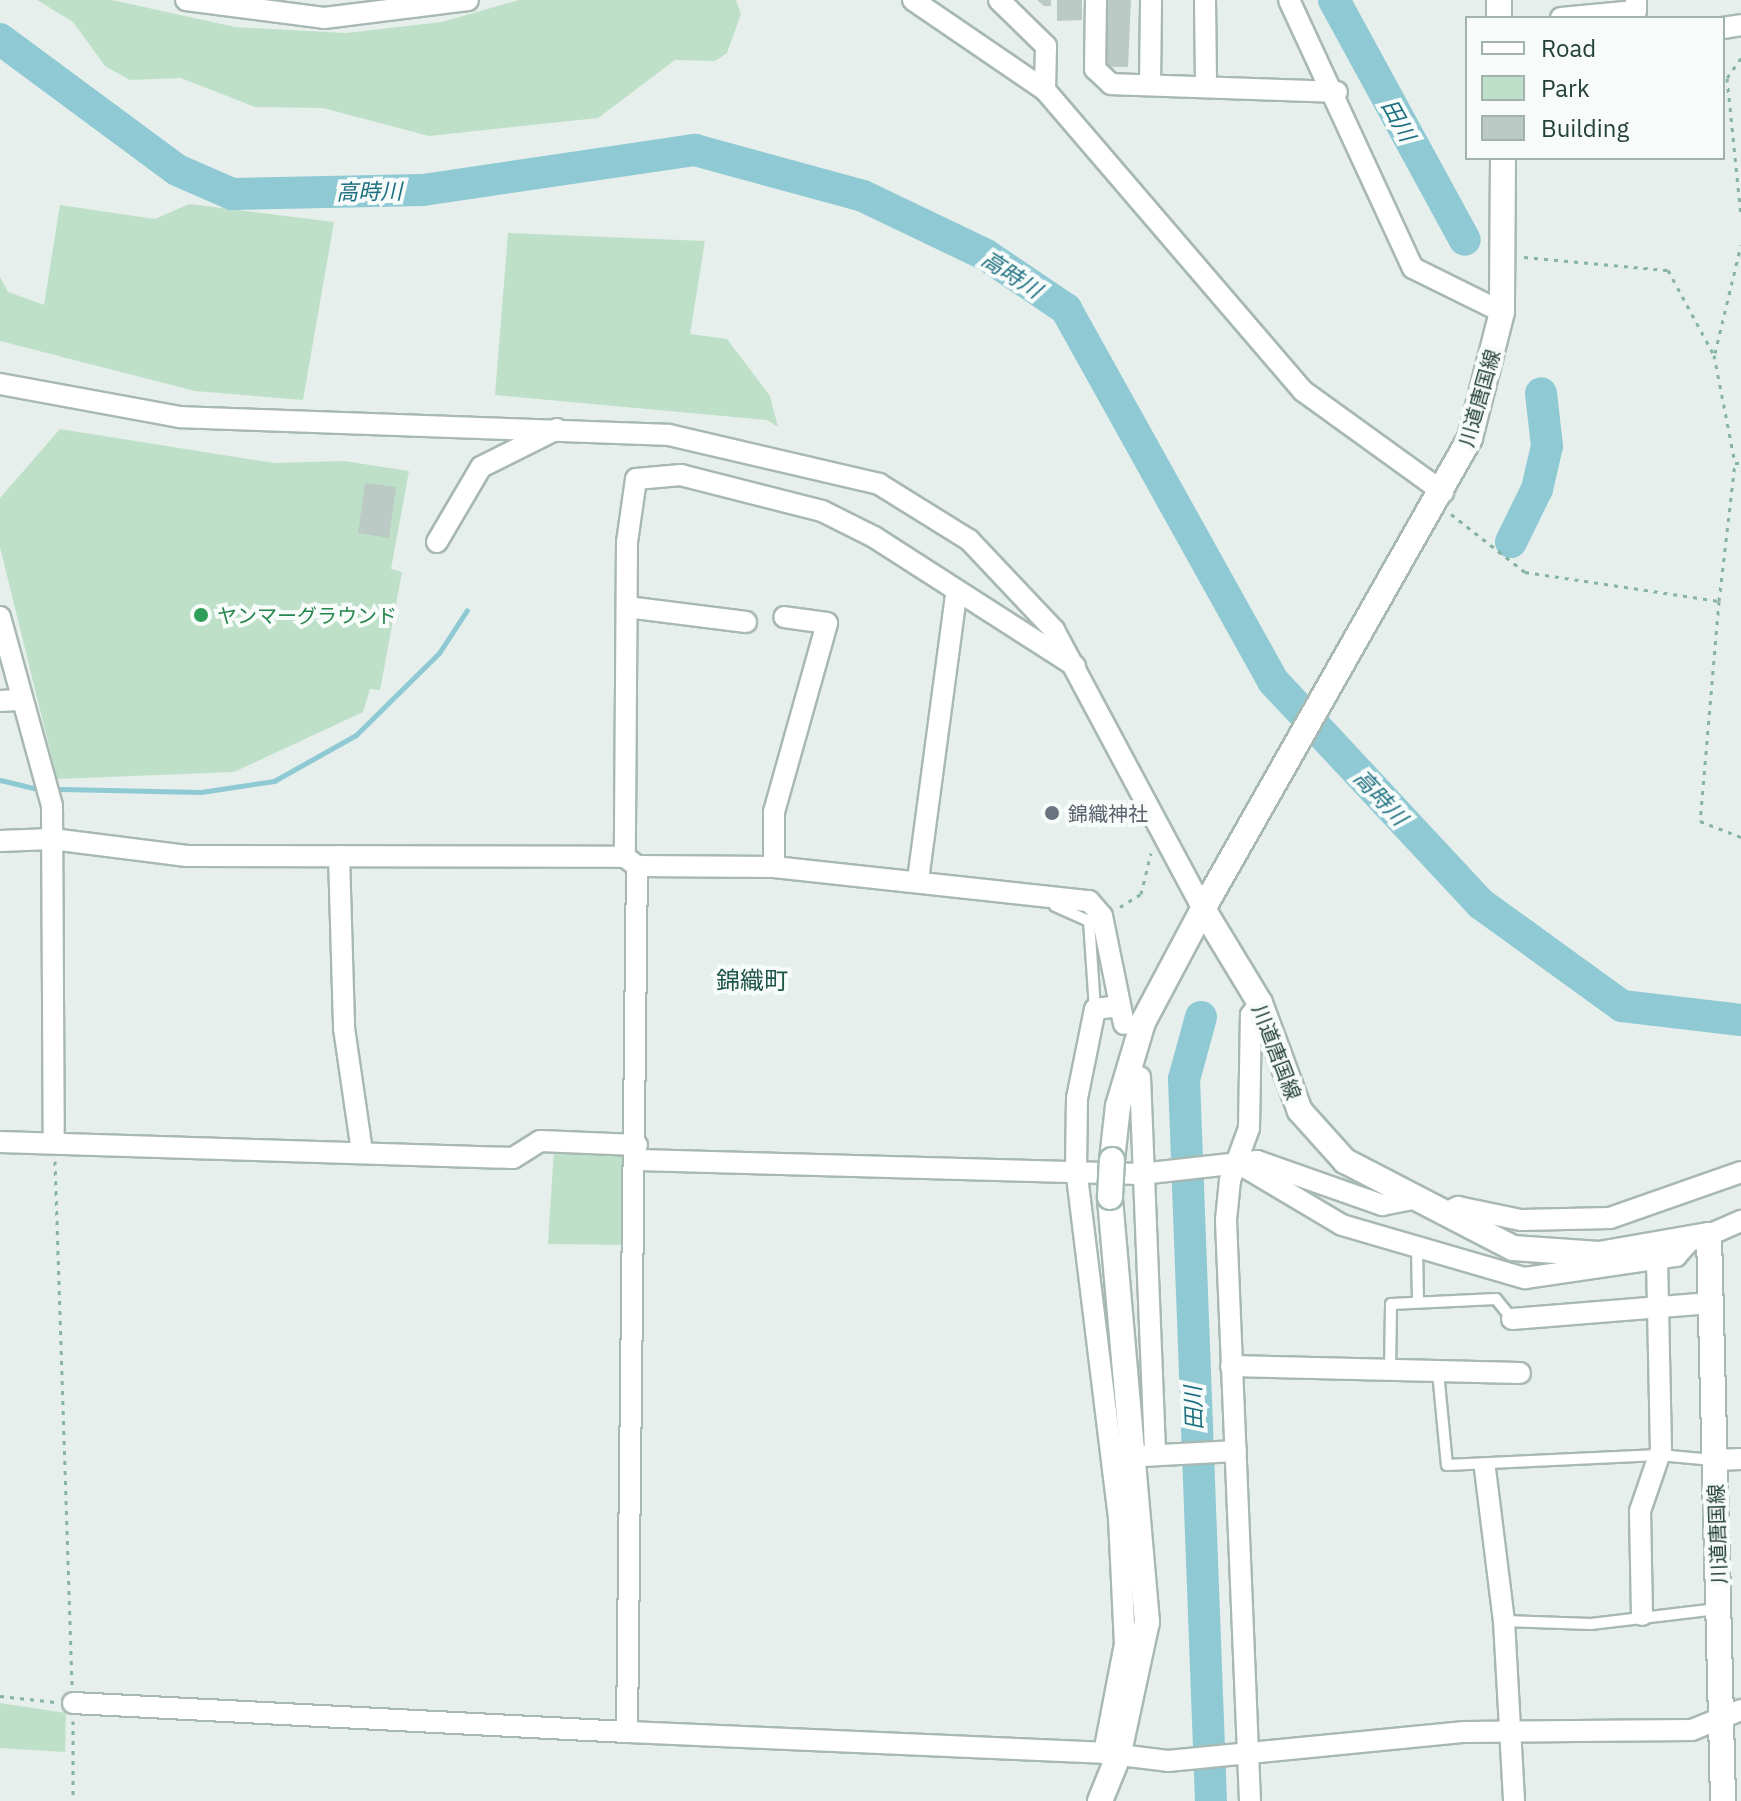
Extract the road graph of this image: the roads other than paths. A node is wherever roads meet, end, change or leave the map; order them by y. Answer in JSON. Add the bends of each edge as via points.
{"nodes":[{"id":1,"x":186,"y":0,"type":"edge"},
{"id":2,"x":468,"y":0,"type":"edge"},
{"id":3,"x":913,"y":0,"type":"edge"},
{"id":4,"x":999,"y":0,"type":"edge"},
{"id":5,"x":1096,"y":0,"type":"edge"},
{"id":6,"x":1151,"y":0,"type":"edge"},
{"id":7,"x":1205,"y":0,"type":"edge"},
{"id":8,"x":1289,"y":0,"type":"edge"},
{"id":9,"x":1636,"y":0,"type":"edge"},
{"id":10,"x":1582,"y":16,"type":"edge"},
{"id":11,"x":1150,"y":85,"type":"junction"},
{"id":12,"x":1206,"y":87,"type":"junction"},
{"id":13,"x":1045,"y":90,"type":"junction"},
{"id":14,"x":1337,"y":92,"type":"junction"},
{"id":15,"x":1503,"y":160,"type":"edge"},
{"id":16,"x":1502,"y":312,"type":"junction"},
{"id":17,"x":0,"y":384,"type":"edge"},
{"id":18,"x":557,"y":429,"type":"junction"},
{"id":19,"x":1437,"y":503,"type":"junction"},
{"id":20,"x":437,"y":542,"type":"dead end"},
{"id":21,"x":956,"y":595,"type":"junction"},
{"id":22,"x":627,"y":607,"type":"junction"},
{"id":23,"x":0,"y":617,"type":"edge"},
{"id":24,"x":784,"y":617,"type":"dead end"},
{"id":25,"x":746,"y":622,"type":"dead end"},
{"id":26,"x":1075,"y":666,"type":"junction"},
{"id":27,"x":22,"y":700,"type":"junction"},
{"id":28,"x":0,"y":701,"type":"edge"},
{"id":29,"x":52,"y":839,"type":"junction"},
{"id":30,"x":0,"y":841,"type":"edge"},
{"id":31,"x":339,"y":856,"type":"junction"},
{"id":32,"x":631,"y":862,"type":"junction"},
{"id":33,"x":774,"y":867,"type":"junction"},
{"id":34,"x":918,"y":880,"type":"junction"},
{"id":35,"x":1018,"y":892,"type":"junction"},
{"id":36,"x":1209,"y":900,"type":"junction"},
{"id":37,"x":1260,"y":1003,"type":"junction"},
{"id":38,"x":1095,"y":1009,"type":"junction"},
{"id":39,"x":1140,"y":1077,"type":"dead end"},
{"id":40,"x":54,"y":1141,"type":"junction"},
{"id":41,"x":0,"y":1142,"type":"edge"},
{"id":42,"x":362,"y":1151,"type":"junction"},
{"id":43,"x":638,"y":1152,"type":"junction"},
{"id":44,"x":1231,"y":1166,"type":"junction"},
{"id":45,"x":1076,"y":1168,"type":"junction"},
{"id":46,"x":1148,"y":1171,"type":"junction"},
{"id":47,"x":1741,"y":1172,"type":"edge"},
{"id":48,"x":1414,"y":1199,"type":"junction"},
{"id":49,"x":1443,"y":1214,"type":"junction"},
{"id":50,"x":1741,"y":1221,"type":"edge"},
{"id":51,"x":1700,"y":1237,"type":"junction"},
{"id":52,"x":1417,"y":1249,"type":"junction"},
{"id":53,"x":1657,"y":1260,"type":"junction"},
{"id":54,"x":1418,"y":1302,"type":"junction"},
{"id":55,"x":1710,"y":1303,"type":"junction"},
{"id":56,"x":1657,"y":1307,"type":"junction"},
{"id":57,"x":1512,"y":1319,"type":"joint"},
{"id":58,"x":1231,"y":1366,"type":"junction"},
{"id":59,"x":1390,"y":1371,"type":"junction"},
{"id":60,"x":1438,"y":1372,"type":"junction"},
{"id":61,"x":1520,"y":1373,"type":"dead end"},
{"id":62,"x":1231,"y":1451,"type":"junction"},
{"id":63,"x":1659,"y":1455,"type":"junction"},
{"id":64,"x":1140,"y":1457,"type":"junction"},
{"id":65,"x":1741,"y":1459,"type":"edge"},
{"id":66,"x":1715,"y":1460,"type":"junction"},
{"id":67,"x":1485,"y":1469,"type":"junction"},
{"id":68,"x":1719,"y":1609,"type":"junction"},
{"id":69,"x":1642,"y":1615,"type":"junction"},
{"id":70,"x":1504,"y":1621,"type":"junction"},
{"id":71,"x":73,"y":1703,"type":"road end"},
{"id":72,"x":1731,"y":1715,"type":"edge"},
{"id":73,"x":627,"y":1732,"type":"junction"},
{"id":74,"x":1506,"y":1734,"type":"junction"},
{"id":75,"x":1241,"y":1754,"type":"junction"},
{"id":76,"x":1111,"y":1755,"type":"junction"},
{"id":77,"x":1100,"y":1801,"type":"edge"},
{"id":78,"x":1250,"y":1801,"type":"edge"},
{"id":79,"x":1514,"y":1801,"type":"edge"},
{"id":80,"x":1723,"y":1801,"type":"edge"}],
"edges":[{"from":1,"to":2,"type":"street","via":[[324,18]]},
{"from":3,"to":13,"type":"street"},
{"from":4,"to":13,"type":"street","via":[[1046,46]]},
{"from":5,"to":11,"type":"street","via":[[1095,69],[1111,84]]},
{"from":6,"to":11,"type":"street"},
{"from":7,"to":12,"type":"street"},
{"from":8,"to":14,"type":"street"},
{"from":9,"to":10,"type":"street","via":[[1636,11]]},
{"from":11,"to":12,"type":"street"},
{"from":12,"to":14,"type":"street"},
{"from":13,"to":19,"type":"street","via":[[1303,391]]},
{"from":14,"to":16,"type":"street","via":[[1413,268]]},
{"from":15,"to":16,"type":"main road","name":"川道唐国線"},
{"from":16,"to":19,"type":"main road","name":"川道唐国線","via":[[1470,438]]},
{"from":17,"to":18,"type":"street","via":[[180,417]]},
{"from":18,"to":20,"type":"street","via":[[481,467]]},
{"from":18,"to":26,"type":"street","via":[[669,435],[879,484],[969,540],[1040,613]]},
{"from":19,"to":36,"type":"main road","name":"川道唐国線"},
{"from":21,"to":22,"type":"street","via":[[874,537],[822,511],[681,475],[636,479]]},
{"from":21,"to":26,"type":"street","via":[[989,608]]},
{"from":21,"to":34,"type":"street"},
{"from":22,"to":25,"type":"street"},
{"from":22,"to":32,"type":"street"},
{"from":23,"to":27,"type":"street"},
{"from":24,"to":33,"type":"street","via":[[827,623],[774,812]]},
{"from":26,"to":36,"type":"street"},
{"from":27,"to":28,"type":"street"},
{"from":27,"to":29,"type":"street","via":[[49,785]]},
{"from":29,"to":30,"type":"street"},
{"from":29,"to":31,"type":"street","via":[[187,856]]},
{"from":29,"to":40,"type":"street"},
{"from":31,"to":32,"type":"street"},
{"from":31,"to":42,"type":"street","via":[[344,1028]]},
{"from":32,"to":33,"type":"street"},
{"from":32,"to":43,"type":"street"},
{"from":33,"to":34,"type":"street"},
{"from":34,"to":35,"type":"street"},
{"from":35,"to":38,"type":"lane","via":[[1089,921]]},
{"from":35,"to":38,"type":"street","via":[[1089,901],[1098,911],[1122,1015]]},
{"from":36,"to":37,"type":"main road","name":"川道唐国線"},
{"from":36,"to":64,"type":"main road","bridge":true,"via":[[1139,1033],[1118,1106],[1110,1197]]},
{"from":37,"to":44,"type":"street","via":[[1251,1015],[1252,1089]]},
{"from":37,"to":48,"type":"main road","name":"川道唐国線","via":[[1300,1111],[1345,1161]]},
{"from":38,"to":45,"type":"street","via":[[1077,1098]]},
{"from":39,"to":46,"type":"street"},
{"from":40,"to":41,"type":"street"},
{"from":40,"to":42,"type":"street"},
{"from":42,"to":43,"type":"street","via":[[513,1158],[540,1141]]},
{"from":43,"to":45,"type":"street"},
{"from":43,"to":73,"type":"street"},
{"from":44,"to":46,"type":"street"},
{"from":44,"to":48,"type":"street","via":[[1271,1164],[1382,1205]]},
{"from":44,"to":52,"type":"street","via":[[1342,1225]]},
{"from":44,"to":58,"type":"street","via":[[1226,1220]]},
{"from":45,"to":46,"type":"street"},
{"from":45,"to":64,"type":"street"},
{"from":46,"to":64,"type":"street"},
{"from":47,"to":49,"type":"street","via":[[1610,1218],[1521,1220],[1458,1207]]},
{"from":48,"to":49,"type":"main road","name":"川道唐国線"},
{"from":49,"to":51,"type":"main road","name":"川道唐国線","via":[[1513,1248],[1547,1252],[1599,1254]]},
{"from":50,"to":51,"type":"street"},
{"from":51,"to":53,"type":"street","via":[[1689,1249]]},
{"from":51,"to":55,"type":"main road","name":"川道唐国線"},
{"from":52,"to":53,"type":"street","via":[[1525,1278]]},
{"from":52,"to":54,"type":"lane"},
{"from":53,"to":56,"type":"street"},
{"from":54,"to":57,"type":"lane","via":[[1496,1299]]},
{"from":54,"to":59,"type":"lane","via":[[1391,1304]]},
{"from":55,"to":56,"type":"street"},
{"from":55,"to":66,"type":"main road","name":"川道唐国線"},
{"from":56,"to":57,"type":"street"},
{"from":56,"to":63,"type":"street"},
{"from":58,"to":59,"type":"street"},
{"from":58,"to":62,"type":"street"},
{"from":59,"to":60,"type":"street"},
{"from":60,"to":61,"type":"street"},
{"from":60,"to":67,"type":"lane","via":[[1447,1465]]},
{"from":62,"to":64,"type":"street"},
{"from":62,"to":75,"type":"street"},
{"from":63,"to":66,"type":"lane"},
{"from":63,"to":67,"type":"lane"},
{"from":63,"to":69,"type":"street","via":[[1640,1511]]},
{"from":64,"to":76,"type":"main road","via":[[1147,1622]]},
{"from":65,"to":66,"type":"street"},
{"from":66,"to":68,"type":"main road","name":"川道唐国線"},
{"from":67,"to":70,"type":"street"},
{"from":68,"to":69,"type":"lane"},
{"from":68,"to":72,"type":"main road","name":"川道唐国線"},
{"from":69,"to":70,"type":"lane","via":[[1591,1624]]},
{"from":70,"to":74,"type":"street"},
{"from":71,"to":73,"type":"street"},
{"from":72,"to":74,"type":"street","via":[[1692,1730]]},
{"from":72,"to":80,"type":"main road","name":"川道唐国線"},
{"from":73,"to":76,"type":"street"},
{"from":74,"to":75,"type":"street"},
{"from":74,"to":79,"type":"street"},
{"from":75,"to":76,"type":"street","via":[[1168,1761]]},
{"from":75,"to":78,"type":"street"},
{"from":76,"to":77,"type":"main road"}]}
